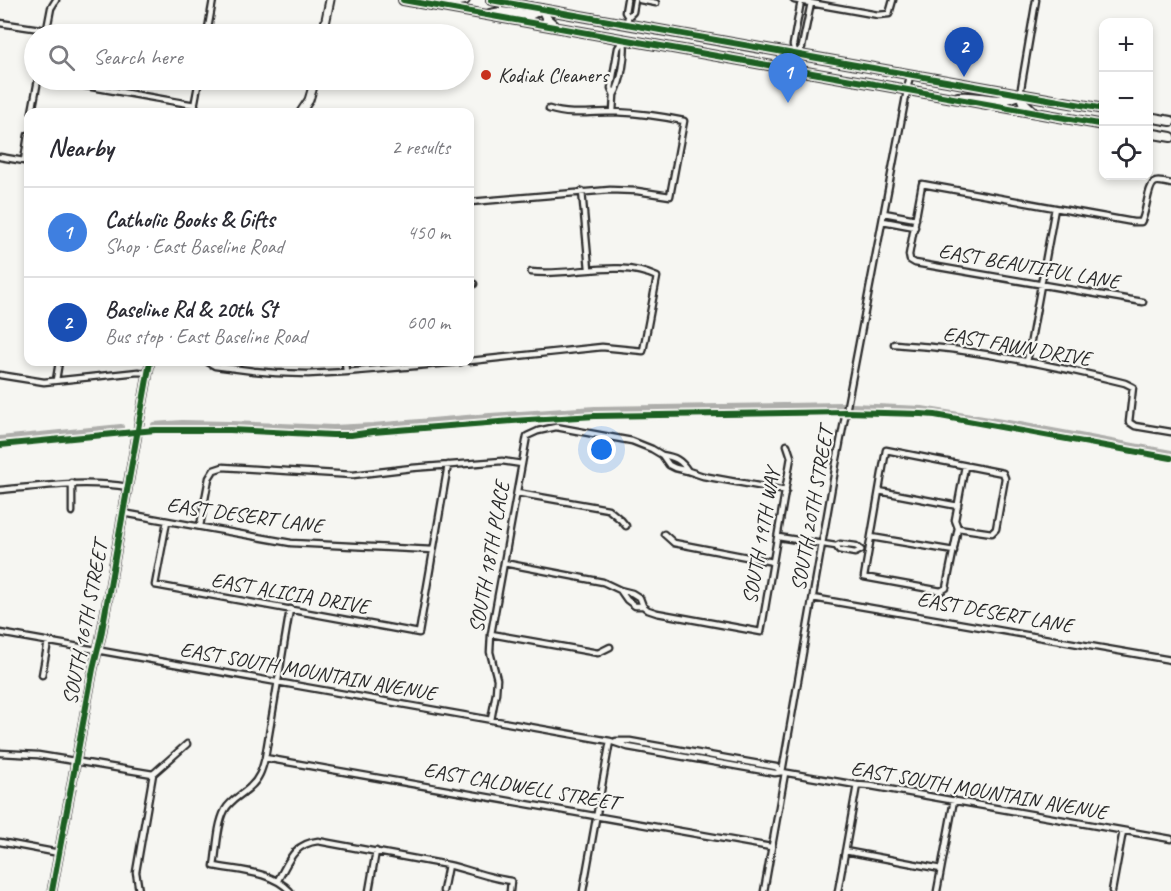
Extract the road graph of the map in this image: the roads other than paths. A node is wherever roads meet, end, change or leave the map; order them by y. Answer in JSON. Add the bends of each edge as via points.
{"nodes":[{"id":1,"x":56,"y":0,"type":"edge"},
{"id":2,"x":213,"y":0,"type":"edge"},
{"id":3,"x":330,"y":0,"type":"edge"},
{"id":4,"x":402,"y":0,"type":"edge"},
{"id":5,"x":426,"y":0,"type":"edge"},
{"id":6,"x":443,"y":0,"type":"edge"},
{"id":7,"x":465,"y":0,"type":"edge"},
{"id":8,"x":491,"y":0,"type":"edge"},
{"id":9,"x":627,"y":0,"type":"edge"},
{"id":10,"x":635,"y":0,"type":"edge"},
{"id":11,"x":640,"y":0,"type":"edge"},
{"id":12,"x":794,"y":0,"type":"edge"},
{"id":13,"x":893,"y":0,"type":"edge"},
{"id":14,"x":1036,"y":0,"type":"edge"},
{"id":15,"x":801,"y":1,"type":"edge"},
{"id":16,"x":415,"y":2,"type":"junction"},
{"id":17,"x":656,"y":3,"type":"dead end"},
{"id":18,"x":811,"y":3,"type":"junction"},
{"id":19,"x":542,"y":9,"type":"junction"},
{"id":20,"x":486,"y":15,"type":"junction"},
{"id":21,"x":628,"y":21,"type":"junction"},
{"id":22,"x":0,"y":23,"type":"edge"},
{"id":23,"x":48,"y":24,"type":"edge"},
{"id":24,"x":209,"y":24,"type":"edge"},
{"id":25,"x":325,"y":24,"type":"edge"},
{"id":26,"x":797,"y":26,"type":"junction"},
{"id":27,"x":806,"y":27,"type":"junction"},
{"id":28,"x":24,"y":28,"type":"edge"},
{"id":29,"x":559,"y":28,"type":"junction"},
{"id":30,"x":624,"y":39,"type":"junction"},
{"id":31,"x":796,"y":55,"type":"junction"},
{"id":32,"x":793,"y":70,"type":"junction"},
{"id":33,"x":614,"y":71,"type":"junction"},
{"id":34,"x":621,"y":72,"type":"junction"},
{"id":35,"x":910,"y":75,"type":"junction"},
{"id":36,"x":36,"y":90,"type":"edge"},
{"id":37,"x":109,"y":90,"type":"edge"},
{"id":38,"x":197,"y":90,"type":"edge"},
{"id":39,"x":312,"y":90,"type":"edge"},
{"id":40,"x":908,"y":90,"type":"junction"},
{"id":41,"x":1020,"y":94,"type":"junction"},
{"id":42,"x":614,"y":95,"type":"junction"},
{"id":43,"x":948,"y":98,"type":"junction"},
{"id":44,"x":195,"y":105,"type":"junction"},
{"id":45,"x":33,"y":108,"type":"edge"},
{"id":46,"x":195,"y":108,"type":"edge"},
{"id":47,"x":303,"y":108,"type":"edge"},
{"id":48,"x":1099,"y":108,"type":"edge"},
{"id":49,"x":549,"y":109,"type":"dead end"},
{"id":50,"x":613,"y":112,"type":"junction"},
{"id":51,"x":1035,"y":113,"type":"junction"},
{"id":52,"x":1153,"y":118,"type":"edge"},
{"id":53,"x":1171,"y":121,"type":"edge"},
{"id":54,"x":1099,"y":125,"type":"edge"},
{"id":55,"x":1153,"y":134,"type":"edge"},
{"id":56,"x":1171,"y":137,"type":"edge"},
{"id":57,"x":0,"y":157,"type":"edge"},
{"id":58,"x":24,"y":161,"type":"edge"},
{"id":59,"x":1171,"y":184,"type":"edge"},
{"id":60,"x":582,"y":191,"type":"junction"},
{"id":61,"x":474,"y":202,"type":"edge"},
{"id":62,"x":1055,"y":208,"type":"junction"},
{"id":63,"x":884,"y":213,"type":"junction"},
{"id":64,"x":916,"y":219,"type":"junction"},
{"id":65,"x":883,"y":221,"type":"junction"},
{"id":66,"x":915,"y":227,"type":"junction"},
{"id":67,"x":589,"y":269,"type":"junction"},
{"id":68,"x":531,"y":272,"type":"dead end"},
{"id":69,"x":1041,"y":284,"type":"junction"},
{"id":70,"x":1143,"y":302,"type":"dead end"},
{"id":71,"x":894,"y":344,"type":"dead end"},
{"id":72,"x":474,"y":360,"type":"edge"},
{"id":73,"x":1027,"y":362,"type":"junction"},
{"id":74,"x":58,"y":366,"type":"edge"},
{"id":75,"x":149,"y":366,"type":"edge"},
{"id":76,"x":215,"y":366,"type":"edge"},
{"id":77,"x":345,"y":366,"type":"edge"},
{"id":78,"x":415,"y":366,"type":"edge"},
{"id":79,"x":346,"y":372,"type":"junction"},
{"id":80,"x":148,"y":373,"type":"junction"},
{"id":81,"x":0,"y":375,"type":"edge"},
{"id":82,"x":56,"y":380,"type":"junction"},
{"id":83,"x":1171,"y":432,"type":"edge"},
{"id":84,"x":787,"y":445,"type":"dead end"},
{"id":85,"x":662,"y":455,"type":"junction"},
{"id":86,"x":522,"y":464,"type":"junction"},
{"id":87,"x":448,"y":465,"type":"junction"},
{"id":88,"x":965,"y":466,"type":"junction"},
{"id":89,"x":688,"y":471,"type":"junction"},
{"id":90,"x":72,"y":483,"type":"junction"},
{"id":91,"x":128,"y":487,"type":"junction"},
{"id":92,"x":0,"y":490,"type":"edge"},
{"id":93,"x":786,"y":491,"type":"junction"},
{"id":94,"x":879,"y":491,"type":"junction"},
{"id":95,"x":517,"y":493,"type":"junction"},
{"id":96,"x":958,"y":506,"type":"junction"},
{"id":97,"x":72,"y":512,"type":"dead end"},
{"id":98,"x":123,"y":513,"type":"junction"},
{"id":99,"x":167,"y":521,"type":"junction"},
{"id":100,"x":200,"y":526,"type":"junction"},
{"id":101,"x":626,"y":526,"type":"dead end"},
{"id":102,"x":958,"y":528,"type":"junction"},
{"id":103,"x":664,"y":534,"type":"dead end"},
{"id":104,"x":778,"y":537,"type":"junction"},
{"id":105,"x":871,"y":537,"type":"junction"},
{"id":106,"x":822,"y":544,"type":"junction"},
{"id":107,"x":434,"y":550,"type":"junction"},
{"id":108,"x":954,"y":551,"type":"junction"},
{"id":109,"x":868,"y":552,"type":"junction"},
{"id":110,"x":773,"y":562,"type":"junction"},
{"id":111,"x":504,"y":563,"type":"junction"},
{"id":112,"x":813,"y":598,"type":"junction"},
{"id":113,"x":290,"y":609,"type":"junction"},
{"id":114,"x":0,"y":633,"type":"edge"},
{"id":115,"x":491,"y":634,"type":"junction"},
{"id":116,"x":48,"y":642,"type":"junction"},
{"id":117,"x":610,"y":646,"type":"dead end"},
{"id":118,"x":97,"y":651,"type":"junction"},
{"id":119,"x":1171,"y":660,"type":"edge"},
{"id":120,"x":42,"y":675,"type":"dead end"},
{"id":121,"x":277,"y":683,"type":"junction"},
{"id":122,"x":491,"y":720,"type":"junction"},
{"id":123,"x":610,"y":741,"type":"junction"},
{"id":124,"x":186,"y":744,"type":"dead end"},
{"id":125,"x":0,"y":753,"type":"edge"},
{"id":126,"x":265,"y":758,"type":"junction"},
{"id":127,"x":76,"y":761,"type":"junction"},
{"id":128,"x":783,"y":773,"type":"junction"},
{"id":129,"x":153,"y":774,"type":"junction"},
{"id":130,"x":857,"y":785,"type":"junction"},
{"id":131,"x":954,"y":800,"type":"junction"},
{"id":132,"x":597,"y":816,"type":"junction"},
{"id":133,"x":1123,"y":831,"type":"junction"},
{"id":134,"x":1171,"y":839,"type":"edge"},
{"id":135,"x":0,"y":842,"type":"edge"},
{"id":136,"x":771,"y":847,"type":"junction"},
{"id":137,"x":376,"y":851,"type":"junction"},
{"id":138,"x":845,"y":851,"type":"junction"},
{"id":139,"x":59,"y":853,"type":"junction"},
{"id":140,"x":448,"y":865,"type":"junction"},
{"id":141,"x":940,"y":869,"type":"junction"},
{"id":142,"x":278,"y":880,"type":"junction"},
{"id":143,"x":52,"y":891,"type":"edge"},
{"id":144,"x":139,"y":891,"type":"edge"},
{"id":145,"x":290,"y":891,"type":"edge"},
{"id":146,"x":369,"y":891,"type":"edge"},
{"id":147,"x":443,"y":891,"type":"edge"},
{"id":148,"x":510,"y":891,"type":"edge"},
{"id":149,"x":584,"y":891,"type":"edge"},
{"id":150,"x":764,"y":891,"type":"edge"},
{"id":151,"x":838,"y":891,"type":"edge"},
{"id":152,"x":937,"y":891,"type":"edge"},
{"id":153,"x":1112,"y":891,"type":"edge"}],
"edges":[{"from":1,"to":23,"type":"street"},
{"from":2,"to":24,"type":"street"},
{"from":3,"to":25,"type":"main road"},
{"from":4,"to":16,"type":"main road"},
{"from":5,"to":16,"type":"main road"},
{"from":6,"to":7,"type":"main road"},
{"from":8,"to":19,"type":"main road"},
{"from":9,"to":21,"type":"street"},
{"from":10,"to":21,"type":"street"},
{"from":11,"to":17,"type":"street"},
{"from":12,"to":15,"type":"street"},
{"from":13,"to":18,"type":"street","via":[[889,14],[878,15]]},
{"from":14,"to":41,"type":"street"},
{"from":15,"to":18,"type":"street"},
{"from":15,"to":26,"type":"street"},
{"from":16,"to":20,"type":"main road"},
{"from":18,"to":27,"type":"street"},
{"from":19,"to":20,"type":"main road","via":[[530,15]]},
{"from":19,"to":21,"type":"main road"},
{"from":19,"to":29,"type":"main road"},
{"from":20,"to":29,"type":"main road"},
{"from":21,"to":30,"type":"main road"},
{"from":21,"to":31,"type":"main road"},
{"from":22,"to":28,"type":"street"},
{"from":26,"to":27,"type":"street"},
{"from":26,"to":31,"type":"street","via":[[793,45]]},
{"from":27,"to":31,"type":"street"},
{"from":29,"to":30,"type":"main road"},
{"from":30,"to":32,"type":"main road"},
{"from":30,"to":33,"type":"street","via":[[618,48]]},
{"from":30,"to":34,"type":"street"},
{"from":31,"to":32,"type":"street"},
{"from":31,"to":35,"type":"main road"},
{"from":32,"to":40,"type":"main road"},
{"from":33,"to":34,"type":"street"},
{"from":33,"to":42,"type":"street"},
{"from":34,"to":42,"type":"street"},
{"from":35,"to":40,"type":"street","name":"SOUTH 20TH STREET"},
{"from":35,"to":41,"type":"main road"},
{"from":36,"to":45,"type":"street"},
{"from":37,"to":44,"type":"street"},
{"from":38,"to":44,"type":"street"},
{"from":39,"to":47,"type":"main road"},
{"from":40,"to":43,"type":"main road"},
{"from":40,"to":63,"type":"street","name":"SOUTH 20TH STREET"},
{"from":41,"to":43,"type":"main road","via":[[1008,100],[968,95]]},
{"from":41,"to":48,"type":"main road"},
{"from":41,"to":51,"type":"main road"},
{"from":42,"to":50,"type":"street"},
{"from":43,"to":51,"type":"main road"},
{"from":44,"to":46,"type":"street"},
{"from":49,"to":50,"type":"street","via":[[561,113]]},
{"from":50,"to":60,"type":"street","via":[[684,121],[670,196],[637,191]]},
{"from":51,"to":54,"type":"main road"},
{"from":52,"to":53,"type":"main road"},
{"from":55,"to":56,"type":"main road"},
{"from":57,"to":58,"type":"street"},
{"from":59,"to":62,"type":"street","via":[[1153,183],[1141,222]]},
{"from":60,"to":61,"type":"street"},
{"from":60,"to":67,"type":"street"},
{"from":62,"to":64,"type":"street","via":[[922,184]]},
{"from":62,"to":69,"type":"street"},
{"from":63,"to":64,"type":"street"},
{"from":63,"to":65,"type":"street","name":"SOUTH 20TH STREET"},
{"from":64,"to":66,"type":"street"},
{"from":65,"to":66,"type":"street"},
{"from":65,"to":106,"type":"street","name":"SOUTH 20TH STREET"},
{"from":66,"to":69,"type":"street","name":"EAST BEAUTIFUL LANE","via":[[909,255],[915,263]]},
{"from":67,"to":68,"type":"street"},
{"from":67,"to":72,"type":"street","via":[[629,269],[657,277],[643,351],[602,346]]},
{"from":69,"to":70,"type":"street","name":"EAST BEAUTIFUL LANE"},
{"from":69,"to":73,"type":"street"},
{"from":71,"to":73,"type":"street","name":"EAST FAWN DRIVE"},
{"from":73,"to":83,"type":"street","name":"EAST FAWN DRIVE","via":[[1125,383],[1133,387],[1129,422]]},
{"from":74,"to":82,"type":"street"},
{"from":75,"to":80,"type":"main road","name":"SOUTH 16TH STREET"},
{"from":76,"to":79,"type":"street","via":[[276,373]]},
{"from":77,"to":79,"type":"street"},
{"from":78,"to":79,"type":"street"},
{"from":80,"to":82,"type":"street"},
{"from":80,"to":91,"type":"main road","name":"SOUTH 16TH STREET"},
{"from":81,"to":82,"type":"street","via":[[39,382]]},
{"from":84,"to":93,"type":"street","name":"SOUTH 19TH WAY","via":[[791,457]]},
{"from":85,"to":86,"type":"street","name":"SOUTH 18TH PLACE","via":[[632,441],[556,427],[528,435]]},
{"from":85,"to":89,"type":"street","via":[[669,465]]},
{"from":85,"to":89,"type":"street","via":[[674,457]]},
{"from":86,"to":87,"type":"street","via":[[502,461]]},
{"from":86,"to":95,"type":"street","name":"SOUTH 18TH PLACE"},
{"from":87,"to":100,"type":"street","via":[[354,475],[223,467],[214,470],[209,478]]},
{"from":87,"to":107,"type":"street"},
{"from":88,"to":94,"type":"street","via":[[886,450]]},
{"from":88,"to":96,"type":"street"},
{"from":88,"to":102,"type":"street","via":[[1003,473],[1005,478],[996,529],[992,533]]},
{"from":89,"to":93,"type":"street"},
{"from":90,"to":91,"type":"street"},
{"from":90,"to":92,"type":"street"},
{"from":90,"to":97,"type":"street"},
{"from":91,"to":98,"type":"main road","name":"SOUTH 16TH STREET"},
{"from":93,"to":104,"type":"street","name":"SOUTH 19TH WAY"},
{"from":94,"to":96,"type":"street"},
{"from":94,"to":105,"type":"street"},
{"from":95,"to":101,"type":"street","via":[[608,509]]},
{"from":95,"to":111,"type":"street","name":"SOUTH 18TH PLACE"},
{"from":96,"to":102,"type":"street"},
{"from":98,"to":99,"type":"street","name":"EAST DESERT LANE"},
{"from":98,"to":118,"type":"main road","name":"SOUTH 16TH STREET"},
{"from":99,"to":100,"type":"street","name":"EAST DESERT LANE"},
{"from":99,"to":113,"type":"street","name":"EAST ALICIA DRIVE","via":[[155,585]]},
{"from":100,"to":107,"type":"street","name":"EAST DESERT LANE","via":[[291,543]]},
{"from":102,"to":108,"type":"street"},
{"from":103,"to":110,"type":"street","via":[[674,543]]},
{"from":104,"to":106,"type":"street"},
{"from":104,"to":110,"type":"street","name":"SOUTH 19TH WAY"},
{"from":105,"to":108,"type":"street"},
{"from":105,"to":109,"type":"street"},
{"from":106,"to":109,"type":"street","via":[[847,552]]},
{"from":106,"to":112,"type":"street","name":"SOUTH 20TH STREET"},
{"from":107,"to":113,"type":"street","name":"EAST ALICIA DRIVE","via":[[419,633]]},
{"from":108,"to":109,"type":"street","via":[[946,588],[941,591],[864,577]]},
{"from":110,"to":111,"type":"street","name":"SOUTH 19TH WAY","via":[[761,632],[657,613],[635,606],[620,590],[603,582]]},
{"from":111,"to":115,"type":"street","name":"SOUTH 18TH PLACE"},
{"from":112,"to":119,"type":"street","name":"EAST DESERT LANE"},
{"from":112,"to":128,"type":"street","name":"SOUTH 20TH STREET"},
{"from":113,"to":121,"type":"street"},
{"from":114,"to":116,"type":"street","name":"EAST SOUTH MOUNTAIN AVENUE"},
{"from":115,"to":117,"type":"street","via":[[598,653]]},
{"from":115,"to":122,"type":"street","name":"SOUTH 18TH PLACE","via":[[490,652],[497,679]]},
{"from":116,"to":118,"type":"street","name":"EAST SOUTH MOUNTAIN AVENUE"},
{"from":116,"to":120,"type":"street"},
{"from":118,"to":121,"type":"street","name":"EAST SOUTH MOUNTAIN AVENUE"},
{"from":118,"to":127,"type":"main road","name":"SOUTH 16TH STREET"},
{"from":121,"to":122,"type":"street","name":"EAST SOUTH MOUNTAIN AVENUE"},
{"from":121,"to":126,"type":"street"},
{"from":122,"to":123,"type":"street","name":"EAST SOUTH MOUNTAIN AVENUE"},
{"from":123,"to":128,"type":"street","name":"EAST SOUTH MOUNTAIN AVENUE","via":[[630,741],[776,767]]},
{"from":123,"to":132,"type":"street"},
{"from":124,"to":129,"type":"street"},
{"from":125,"to":127,"type":"street"},
{"from":126,"to":132,"type":"street","name":"EAST CALDWELL STREET"},
{"from":126,"to":142,"type":"street","via":[[255,781],[226,808],[214,866]]},
{"from":127,"to":129,"type":"street"},
{"from":127,"to":139,"type":"main road","name":"SOUTH 16TH STREET"},
{"from":128,"to":130,"type":"street","name":"EAST SOUTH MOUNTAIN AVENUE"},
{"from":128,"to":136,"type":"street","name":"SOUTH 20TH STREET"},
{"from":129,"to":144,"type":"street","via":[[136,872]]},
{"from":130,"to":131,"type":"street","name":"EAST SOUTH MOUNTAIN AVENUE"},
{"from":130,"to":138,"type":"street"},
{"from":131,"to":133,"type":"street","name":"EAST SOUTH MOUNTAIN AVENUE"},
{"from":131,"to":141,"type":"street"},
{"from":132,"to":136,"type":"street","name":"EAST CALDWELL STREET"},
{"from":132,"to":149,"type":"street"},
{"from":133,"to":134,"type":"street","name":"EAST SOUTH MOUNTAIN AVENUE"},
{"from":133,"to":153,"type":"street"},
{"from":135,"to":139,"type":"street"},
{"from":136,"to":150,"type":"street","name":"SOUTH 20TH STREET"},
{"from":137,"to":140,"type":"street"},
{"from":137,"to":142,"type":"street","via":[[318,841],[307,843],[292,855]]},
{"from":137,"to":146,"type":"street"},
{"from":138,"to":141,"type":"street"},
{"from":138,"to":151,"type":"street"},
{"from":139,"to":143,"type":"main road","name":"SOUTH 16TH STREET"},
{"from":140,"to":147,"type":"street"},
{"from":140,"to":148,"type":"street","via":[[511,881]]},
{"from":141,"to":152,"type":"street"},
{"from":142,"to":145,"type":"street"}]}
